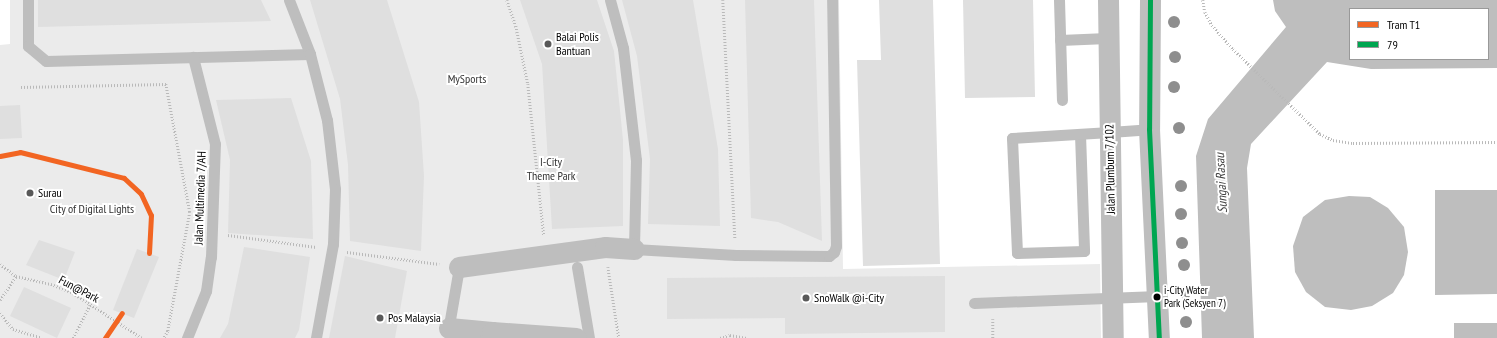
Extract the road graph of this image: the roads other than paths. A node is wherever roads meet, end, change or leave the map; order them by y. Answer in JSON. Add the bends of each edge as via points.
{"nodes":[{"id":1,"x":28,"y":0,"type":"edge"},
{"id":2,"x":289,"y":0,"type":"edge"},
{"id":3,"x":610,"y":0,"type":"edge"},
{"id":4,"x":832,"y":0,"type":"edge"},
{"id":5,"x":1059,"y":0,"type":"edge"},
{"id":6,"x":1108,"y":0,"type":"edge"},
{"id":7,"x":1149,"y":1,"type":"edge"},
{"id":8,"x":1107,"y":38,"type":"junction"},
{"id":9,"x":1060,"y":40,"type":"junction"},
{"id":10,"x":310,"y":54,"type":"junction"},
{"id":11,"x":193,"y":57,"type":"junction"},
{"id":12,"x":1062,"y":100,"type":"dead end"},
{"id":13,"x":1149,"y":130,"type":"junction"},
{"id":14,"x":1110,"y":132,"type":"junction"},
{"id":15,"x":1080,"y":134,"type":"junction"},
{"id":16,"x":634,"y":249,"type":"junction"},
{"id":17,"x":459,"y":267,"type":"joint"},
{"id":18,"x":577,"y":267,"type":"dead end"},
{"id":19,"x":1158,"y":296,"type":"junction"},
{"id":20,"x":1113,"y":297,"type":"junction"},
{"id":21,"x":974,"y":303,"type":"dead end"},
{"id":22,"x":448,"y":333,"type":"edge"},
{"id":23,"x":491,"y":335,"type":"edge"},
{"id":24,"x":187,"y":338,"type":"edge"},
{"id":25,"x":316,"y":338,"type":"edge"},
{"id":26,"x":576,"y":338,"type":"edge"},
{"id":27,"x":589,"y":338,"type":"edge"},
{"id":28,"x":1113,"y":338,"type":"edge"},
{"id":29,"x":1158,"y":338,"type":"edge"}],
"edges":[{"from":1,"to":11,"type":"lane","via":[[28,46],[46,61]]},
{"from":2,"to":10,"type":"lane"},
{"from":3,"to":16,"type":"lane","via":[[623,48],[636,160]]},
{"from":4,"to":16,"type":"lane","via":[[834,252],[829,256]]},
{"from":5,"to":9,"type":"lane"},
{"from":6,"to":8,"type":"street","name":"Jalan Plumbum 7/102"},
{"from":7,"to":13,"type":"street"},
{"from":8,"to":9,"type":"lane"},
{"from":8,"to":14,"type":"street","name":"Jalan Plumbum 7/102"},
{"from":9,"to":12,"type":"lane"},
{"from":10,"to":11,"type":"lane"},
{"from":10,"to":25,"type":"lane","via":[[327,120],[335,189],[333,244]]},
{"from":11,"to":24,"type":"lane","name":"Jalan Multimedia 7/AH","via":[[215,144],[211,257],[206,290]]},
{"from":13,"to":14,"type":"lane"},
{"from":13,"to":19,"type":"street"},
{"from":14,"to":15,"type":"lane"},
{"from":14,"to":20,"type":"street","name":"Jalan Plumbum 7/102"},
{"from":15,"to":15,"type":"lane","via":[[1084,251],[1017,254],[1012,138]]},
{"from":16,"to":17,"type":"street","via":[[605,246]]},
{"from":17,"to":22,"type":"lane"},
{"from":18,"to":27,"type":"lane"},
{"from":19,"to":20,"type":"lane"},
{"from":19,"to":29,"type":"street"},
{"from":20,"to":21,"type":"lane"},
{"from":20,"to":28,"type":"street","name":"Jalan Plumbum 7/102"},
{"from":22,"to":23,"type":"street"},
{"from":23,"to":26,"type":"street"}]}
